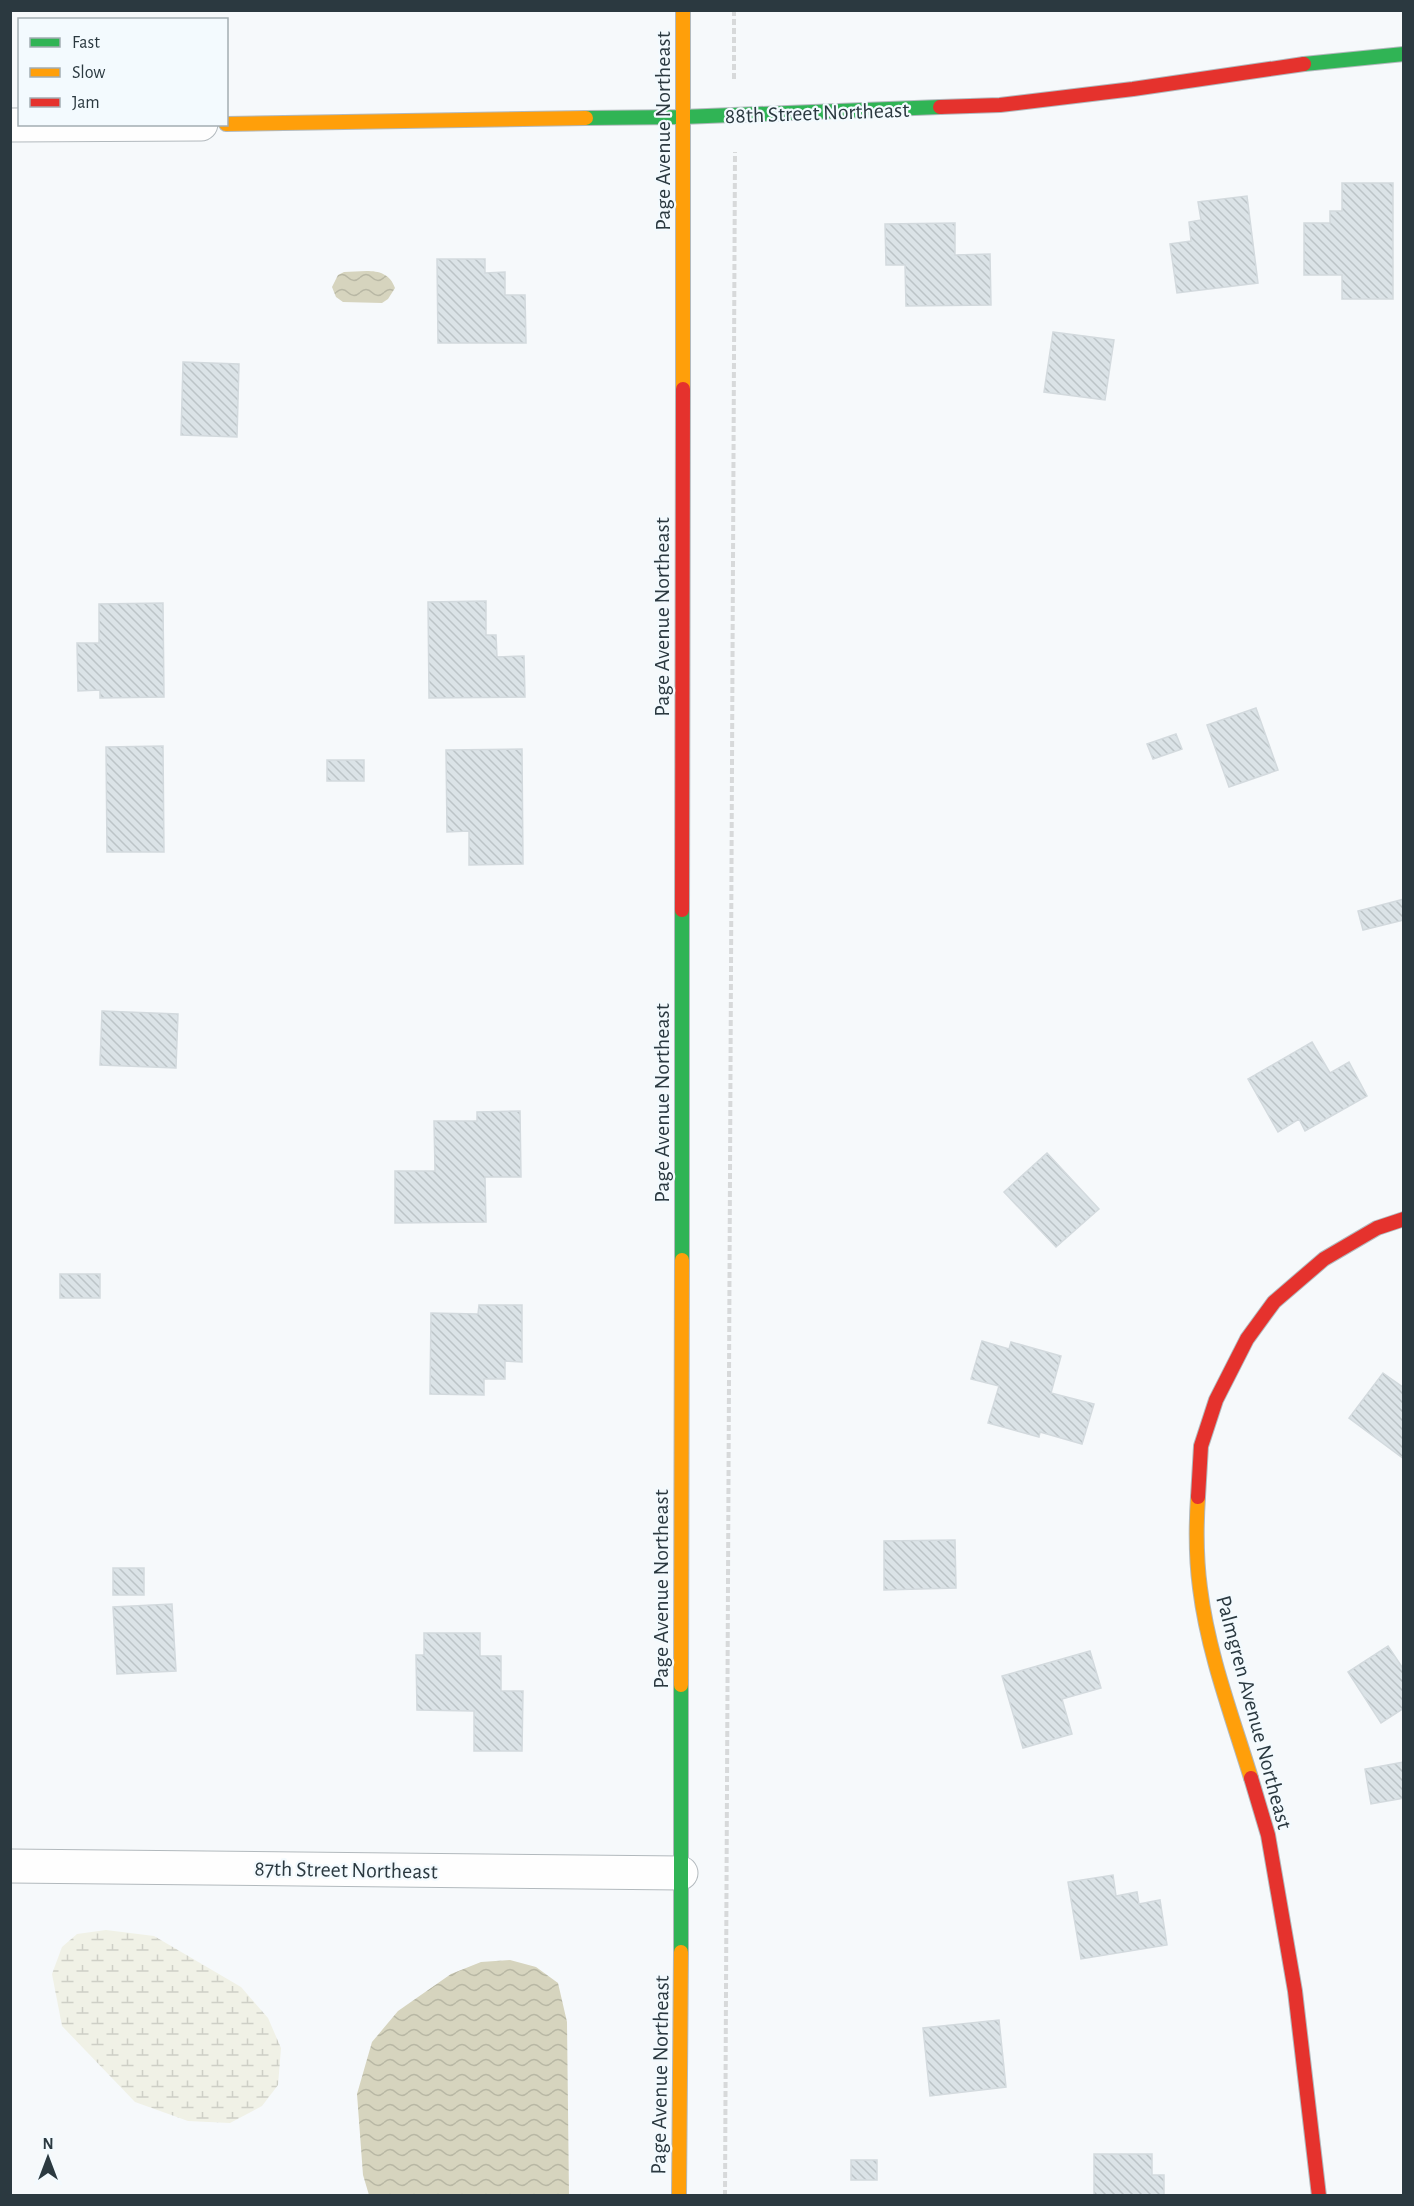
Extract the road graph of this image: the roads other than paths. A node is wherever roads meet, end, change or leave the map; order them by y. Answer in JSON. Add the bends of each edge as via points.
{"nodes":[{"id":1,"x":683,"y":10,"type":"edge"},
{"id":2,"x":1404,"y":54,"type":"edge"},
{"id":3,"x":682,"y":117,"type":"junction"},
{"id":4,"x":228,"y":124,"type":"edge"},
{"id":5,"x":1404,"y":1219,"type":"edge"},
{"id":6,"x":10,"y":1866,"type":"edge"},
{"id":7,"x":681,"y":1872,"type":"junction"},
{"id":8,"x":679,"y":2196,"type":"edge"},
{"id":9,"x":1319,"y":2196,"type":"edge"}],
"edges":[{"from":1,"to":3,"type":"street","name":"Page Avenue Northeast"},
{"from":2,"to":3,"type":"street","name":"88th Street Northeast","via":[[1281,66],[1000,105]]},
{"from":3,"to":4,"type":"street","name":"88th Street Northeast"},
{"from":3,"to":7,"type":"street","name":"Page Avenue Northeast"},
{"from":5,"to":9,"type":"street","name":"Palmgren Avenue Northeast","via":[[1377,1228],[1324,1259],[1274,1302],[1247,1339],[1216,1400],[1201,1446],[1196,1530],[1200,1588],[1210,1641],[1268,1835],[1295,1991]]},
{"from":6,"to":7,"type":"street","name":"87th Street Northeast"},
{"from":7,"to":8,"type":"street","name":"Page Avenue Northeast"}]}
